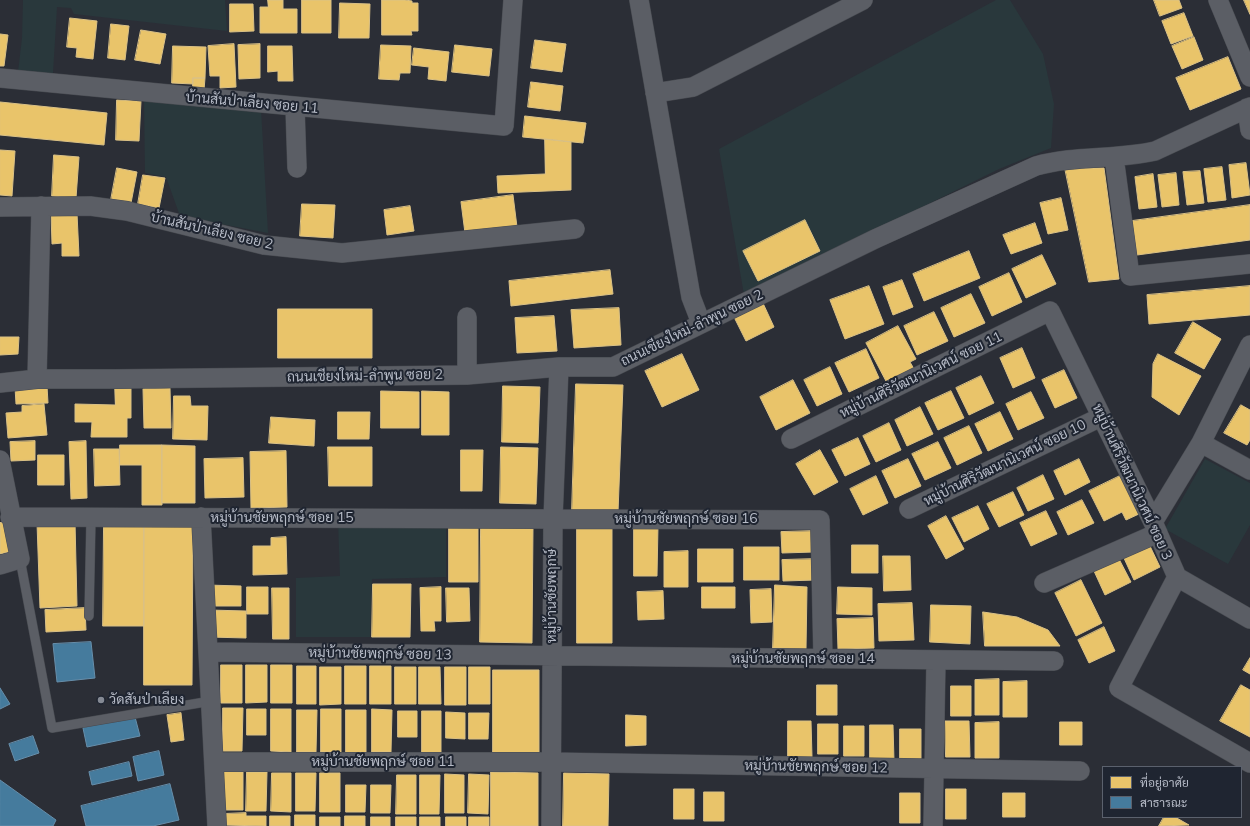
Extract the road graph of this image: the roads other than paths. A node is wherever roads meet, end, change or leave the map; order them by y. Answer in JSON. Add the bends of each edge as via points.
{"nodes":[{"id":1,"x":513,"y":0,"type":"edge"},
{"id":2,"x":639,"y":0,"type":"edge"},
{"id":3,"x":863,"y":0,"type":"edge"},
{"id":4,"x":1218,"y":0,"type":"edge"},
{"id":5,"x":1250,"y":77,"type":"edge"},
{"id":6,"x":0,"y":78,"type":"edge"},
{"id":7,"x":655,"y":94,"type":"junction"},
{"id":8,"x":295,"y":107,"type":"junction"},
{"id":9,"x":1249,"y":107,"type":"edge"},
{"id":10,"x":1250,"y":130,"type":"edge"},
{"id":11,"x":1114,"y":157,"type":"junction"},
{"id":12,"x":297,"y":168,"type":"dead end"},
{"id":13,"x":41,"y":206,"type":"junction"},
{"id":14,"x":0,"y":207,"type":"edge"},
{"id":15,"x":575,"y":229,"type":"dead end"},
{"id":16,"x":1250,"y":264,"type":"edge"},
{"id":17,"x":1050,"y":311,"type":"joint"},
{"id":18,"x":467,"y":317,"type":"dead end"},
{"id":19,"x":701,"y":323,"type":"junction"},
{"id":20,"x":1250,"y":345,"type":"edge"},
{"id":21,"x":559,"y":367,"type":"junction"},
{"id":22,"x":467,"y":375,"type":"junction"},
{"id":23,"x":37,"y":379,"type":"junction"},
{"id":24,"x":0,"y":383,"type":"edge"},
{"id":25,"x":1101,"y":417,"type":"junction"},
{"id":26,"x":791,"y":439,"type":"dead end"},
{"id":27,"x":1201,"y":443,"type":"junction"},
{"id":28,"x":0,"y":460,"type":"edge"},
{"id":29,"x":1250,"y":470,"type":"edge"},
{"id":30,"x":909,"y":509,"type":"dead end"},
{"id":31,"x":201,"y":517,"type":"junction"},
{"id":32,"x":10,"y":518,"type":"junction"},
{"id":33,"x":91,"y":518,"type":"junction"},
{"id":34,"x":553,"y":519,"type":"junction"},
{"id":35,"x":1156,"y":527,"type":"junction"},
{"id":36,"x":20,"y":559,"type":"junction"},
{"id":37,"x":0,"y":565,"type":"edge"},
{"id":38,"x":1177,"y":577,"type":"junction"},
{"id":39,"x":1044,"y":583,"type":"dead end"},
{"id":40,"x":89,"y":616,"type":"dead end"},
{"id":41,"x":1250,"y":619,"type":"edge"},
{"id":42,"x":208,"y":652,"type":"junction"},
{"id":43,"x":552,"y":657,"type":"junction"},
{"id":44,"x":822,"y":659,"type":"junction"},
{"id":45,"x":936,"y":660,"type":"junction"},
{"id":46,"x":1054,"y":661,"type":"dead end"},
{"id":47,"x":211,"y":701,"type":"junction"},
{"id":48,"x":214,"y":762,"type":"junction"},
{"id":49,"x":551,"y":762,"type":"junction"},
{"id":50,"x":1250,"y":763,"type":"edge"},
{"id":51,"x":934,"y":769,"type":"junction"},
{"id":52,"x":1080,"y":771,"type":"dead end"},
{"id":53,"x":213,"y":825,"type":"edge"},
{"id":54,"x":550,"y":826,"type":"edge"},
{"id":55,"x":933,"y":826,"type":"edge"}],
"edges":[{"from":1,"to":8,"type":"street","name":"บ้านสันป่าเลียง ซอย 11","via":[[504,126]]},
{"from":2,"to":7,"type":"street"},
{"from":3,"to":7,"type":"street","via":[[693,87]]},
{"from":4,"to":5,"type":"street"},
{"from":6,"to":8,"type":"street","name":"บ้านสันป่าเลียง ซอย 11"},
{"from":7,"to":19,"type":"street","via":[[691,297]]},
{"from":8,"to":12,"type":"street"},
{"from":9,"to":10,"type":"street"},
{"from":9,"to":11,"type":"street","name":"ถนนเชียงใหม่-ลำพูน ซอย 2","via":[[1155,151]]},
{"from":11,"to":16,"type":"street","via":[[1130,276]]},
{"from":11,"to":19,"type":"street","name":"ถนนเชียงใหม่-ลำพูน ซอย 2","via":[[1052,161],[1036,166],[875,239]]},
{"from":13,"to":14,"type":"street","name":"บ้านสันป่าเลียง ซอย 2"},
{"from":13,"to":15,"type":"street","name":"บ้านสันป่าเลียง ซอย 2","via":[[90,206],[127,211],[264,245],[342,253]]},
{"from":13,"to":23,"type":"street"},
{"from":17,"to":25,"type":"street","name":"หมู่บ้านศิริวัฒนานิเวศน์ ซอย 3"},
{"from":17,"to":26,"type":"street","name":"หมู่บ้านศิริวัฒนานิเวศน์ ซอย 11"},
{"from":18,"to":22,"type":"street"},
{"from":19,"to":21,"type":"street","name":"ถนนเชียงใหม่-ลำพูน ซอย 2","via":[[613,367]]},
{"from":20,"to":27,"type":"street"},
{"from":21,"to":22,"type":"street","name":"ถนนเชียงใหม่-ลำพูน ซอย 2"},
{"from":21,"to":34,"type":"street","name":"หมู่บ้านชัยพฤกษ์"},
{"from":22,"to":23,"type":"street","name":"ถนนเชียงใหม่-ลำพูน ซอย 2"},
{"from":23,"to":24,"type":"street","name":"ถนนเชียงใหม่-ลำพูน ซอย 2"},
{"from":25,"to":30,"type":"street","name":"หมู่บ้านศิริวัฒนานิเวศน์ ซอย 10"},
{"from":25,"to":35,"type":"street","name":"หมู่บ้านศิริวัฒนานิเวศน์ ซอย 3"},
{"from":27,"to":29,"type":"street"},
{"from":27,"to":35,"type":"street"},
{"from":28,"to":32,"type":"street"},
{"from":31,"to":33,"type":"street","name":"หมู่บ้านชัยพฤกษ์ ซอย 15"},
{"from":31,"to":34,"type":"street","name":"หมู่บ้านชัยพฤกษ์ ซอย 15"},
{"from":31,"to":42,"type":"street"},
{"from":32,"to":33,"type":"street","name":"หมู่บ้านชัยพฤกษ์ ซอย 15"},
{"from":32,"to":36,"type":"street"},
{"from":33,"to":40,"type":"lane"},
{"from":34,"to":43,"type":"street","name":"หมู่บ้านชัยพฤกษ์"},
{"from":34,"to":44,"type":"street","name":"หมู่บ้านชัยพฤกษ์ ซอย 16","via":[[820,520]]},
{"from":35,"to":38,"type":"street","name":"หมู่บ้านศิริวัฒนานิเวศน์ ซอย 3"},
{"from":35,"to":39,"type":"street"},
{"from":36,"to":37,"type":"street"},
{"from":36,"to":47,"type":"lane","via":[[52,728]]},
{"from":38,"to":41,"type":"street","name":"หมู่บ้านศิริวัฒนานิเวศน์ ซอย 3"},
{"from":38,"to":50,"type":"street","via":[[1119,688]]},
{"from":42,"to":43,"type":"street","name":"หมู่บ้านชัยพฤกษ์ ซอย 13"},
{"from":42,"to":47,"type":"street"},
{"from":43,"to":44,"type":"street","name":"หมู่บ้านชัยพฤกษ์ ซอย 14"},
{"from":43,"to":49,"type":"street","name":"หมู่บ้านชัยพฤกษ์"},
{"from":44,"to":45,"type":"street","name":"หมู่บ้านชัยพฤกษ์ ซอย 14"},
{"from":45,"to":46,"type":"street","name":"หมู่บ้านชัยพฤกษ์ ซอย 14"},
{"from":45,"to":51,"type":"street"},
{"from":47,"to":48,"type":"street"},
{"from":48,"to":49,"type":"street","name":"หมู่บ้านชัยพฤกษ์ ซอย 11"},
{"from":48,"to":53,"type":"street"},
{"from":49,"to":51,"type":"street","name":"หมู่บ้านชัยพฤกษ์ ซอย 12"},
{"from":49,"to":54,"type":"street","name":"หมู่บ้านชัยพฤกษ์"},
{"from":51,"to":52,"type":"street","name":"หมู่บ้านชัยพฤกษ์ ซอย 12"},
{"from":51,"to":55,"type":"street"}]}
